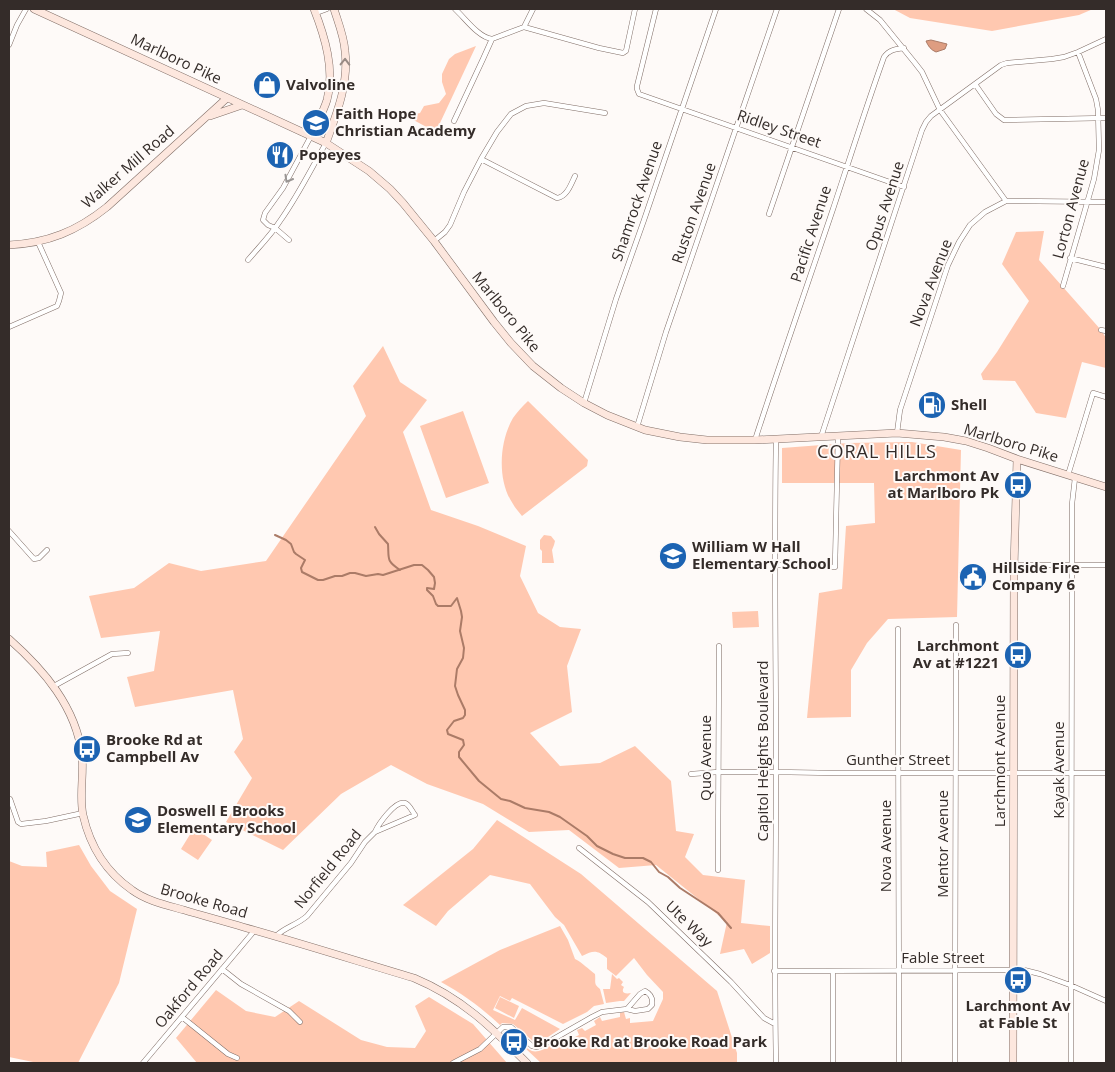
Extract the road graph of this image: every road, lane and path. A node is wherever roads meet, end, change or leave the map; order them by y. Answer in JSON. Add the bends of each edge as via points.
{"nodes":[{"id":1,"x":26,"y":9,"type":"edge"},
{"id":2,"x":34,"y":9,"type":"edge"},
{"id":3,"x":327,"y":9,"type":"edge"},
{"id":4,"x":334,"y":9,"type":"edge"},
{"id":5,"x":455,"y":9,"type":"edge"},
{"id":6,"x":533,"y":9,"type":"edge"},
{"id":7,"x":635,"y":9,"type":"edge"},
{"id":8,"x":656,"y":9,"type":"edge"},
{"id":9,"x":716,"y":9,"type":"edge"},
{"id":10,"x":777,"y":9,"type":"edge"},
{"id":11,"x":839,"y":9,"type":"edge"},
{"id":12,"x":866,"y":9,"type":"edge"},
{"id":13,"x":315,"y":11,"type":"edge"},
{"id":14,"x":524,"y":27,"type":"junction"},
{"id":15,"x":492,"y":39,"type":"junction"},
{"id":16,"x":1106,"y":39,"type":"edge"},
{"id":17,"x":9,"y":45,"type":"edge"},
{"id":18,"x":904,"y":48,"type":"junction"},
{"id":19,"x":1078,"y":52,"type":"junction"},
{"id":20,"x":975,"y":84,"type":"junction"},
{"id":21,"x":227,"y":98,"type":"junction"},
{"id":22,"x":242,"y":105,"type":"junction"},
{"id":23,"x":682,"y":108,"type":"junction"},
{"id":24,"x":940,"y":110,"type":"junction"},
{"id":25,"x":605,"y":113,"type":"dead end"},
{"id":26,"x":1098,"y":118,"type":"junction"},
{"id":27,"x":1106,"y":118,"type":"edge"},
{"id":28,"x":203,"y":119,"type":"junction"},
{"id":29,"x":454,"y":121,"type":"dead end"},
{"id":30,"x":736,"y":128,"type":"junction"},
{"id":31,"x":311,"y":136,"type":"junction"},
{"id":32,"x":326,"y":142,"type":"junction"},
{"id":33,"x":792,"y":147,"type":"junction"},
{"id":34,"x":481,"y":159,"type":"junction"},
{"id":35,"x":846,"y":166,"type":"junction"},
{"id":36,"x":575,"y":176,"type":"dead end"},
{"id":37,"x":904,"y":187,"type":"junction"},
{"id":38,"x":1006,"y":201,"type":"junction"},
{"id":39,"x":1088,"y":202,"type":"junction"},
{"id":40,"x":1106,"y":202,"type":"edge"},
{"id":41,"x":769,"y":214,"type":"dead end"},
{"id":42,"x":275,"y":228,"type":"junction"},
{"id":43,"x":289,"y":240,"type":"dead end"},
{"id":44,"x":434,"y":241,"type":"junction"},
{"id":45,"x":38,"y":242,"type":"junction"},
{"id":46,"x":9,"y":245,"type":"edge"},
{"id":47,"x":1070,"y":258,"type":"junction"},
{"id":48,"x":248,"y":260,"type":"dead end"},
{"id":49,"x":1106,"y":267,"type":"edge"},
{"id":50,"x":1063,"y":286,"type":"dead end"},
{"id":51,"x":9,"y":327,"type":"edge"},
{"id":52,"x":1106,"y":397,"type":"edge"},
{"id":53,"x":584,"y":403,"type":"junction"},
{"id":54,"x":637,"y":426,"type":"junction"},
{"id":55,"x":897,"y":433,"type":"junction"},
{"id":56,"x":838,"y":436,"type":"junction"},
{"id":57,"x":821,"y":437,"type":"junction"},
{"id":58,"x":776,"y":439,"type":"junction"},
{"id":59,"x":755,"y":440,"type":"junction"},
{"id":60,"x":1017,"y":459,"type":"junction"},
{"id":61,"x":1072,"y":476,"type":"junction"},
{"id":62,"x":1106,"y":487,"type":"edge"},
{"id":63,"x":9,"y":531,"type":"edge"},
{"id":64,"x":47,"y":550,"type":"dead end"},
{"id":65,"x":775,"y":565,"type":"junction"},
{"id":66,"x":1014,"y":565,"type":"junction"},
{"id":67,"x":1072,"y":565,"type":"junction"},
{"id":68,"x":1106,"y":565,"type":"edge"},
{"id":69,"x":956,"y":625,"type":"dead end"},
{"id":70,"x":898,"y":629,"type":"dead end"},
{"id":71,"x":9,"y":639,"type":"edge"},
{"id":72,"x":719,"y":646,"type":"dead end"},
{"id":73,"x":128,"y":653,"type":"dead end"},
{"id":74,"x":54,"y":686,"type":"junction"},
{"id":75,"x":718,"y":772,"type":"junction"},
{"id":76,"x":776,"y":772,"type":"junction"},
{"id":77,"x":899,"y":772,"type":"junction"},
{"id":78,"x":956,"y":772,"type":"junction"},
{"id":79,"x":1014,"y":773,"type":"junction"},
{"id":80,"x":1071,"y":773,"type":"junction"},
{"id":81,"x":1106,"y":773,"type":"edge"},
{"id":82,"x":691,"y":774,"type":"dead end"},
{"id":83,"x":10,"y":799,"type":"edge"},
{"id":84,"x":83,"y":814,"type":"junction"},
{"id":85,"x":375,"y":832,"type":"junction"},
{"id":86,"x":579,"y":848,"type":"dead end"},
{"id":87,"x":718,"y":870,"type":"dead end"},
{"id":88,"x":255,"y":930,"type":"junction"},
{"id":89,"x":276,"y":936,"type":"junction"},
{"id":90,"x":222,"y":969,"type":"junction"},
{"id":91,"x":956,"y":970,"type":"junction"},
{"id":92,"x":1013,"y":970,"type":"junction"},
{"id":93,"x":774,"y":971,"type":"junction"},
{"id":94,"x":834,"y":971,"type":"junction"},
{"id":95,"x":899,"y":971,"type":"junction"},
{"id":96,"x":1070,"y":986,"type":"junction"},
{"id":97,"x":1106,"y":1001,"type":"edge"},
{"id":98,"x":628,"y":1009,"type":"junction"},
{"id":99,"x":182,"y":1017,"type":"junction"},
{"id":100,"x":300,"y":1022,"type":"dead end"},
{"id":101,"x":775,"y":1024,"type":"junction"},
{"id":102,"x":497,"y":1032,"type":"junction"},
{"id":103,"x":237,"y":1058,"type":"dead end"},
{"id":104,"x":143,"y":1063,"type":"edge"},
{"id":105,"x":453,"y":1063,"type":"edge"},
{"id":106,"x":526,"y":1063,"type":"edge"},
{"id":107,"x":776,"y":1063,"type":"edge"},
{"id":108,"x":833,"y":1063,"type":"edge"},
{"id":109,"x":899,"y":1063,"type":"edge"},
{"id":110,"x":955,"y":1063,"type":"edge"},
{"id":111,"x":1013,"y":1063,"type":"edge"},
{"id":112,"x":1071,"y":1063,"type":"edge"}],
"edges":[{"from":1,"to":17,"type":"street"},
{"from":2,"to":21,"type":"street","name":"Marlboro Pike"},
{"from":3,"to":13,"type":"street"},
{"from":32,"to":4,"type":"street","one_way":true,"via":[[345,78],[345,51]]},
{"from":5,"to":15,"type":"street","via":[[481,34]]},
{"from":6,"to":14,"type":"street"},
{"from":7,"to":14,"type":"street","via":[[623,53]]},
{"from":8,"to":23,"type":"street","name":"Ridley Street","via":[[636,89],[645,96]]},
{"from":9,"to":23,"type":"street","name":"Shamrock Avenue"},
{"from":10,"to":30,"type":"street","name":"Ruston Avenue"},
{"from":11,"to":33,"type":"street"},
{"from":12,"to":18,"type":"street"},
{"from":13,"to":31,"type":"street","via":[[325,40],[330,79],[326,100]]},
{"from":14,"to":15,"type":"street"},
{"from":15,"to":29,"type":"street"},
{"from":16,"to":19,"type":"street","name":"Opus Avenue"},
{"from":18,"to":24,"type":"street","via":[[922,72]]},
{"from":18,"to":35,"type":"street","name":"Pacific Avenue","via":[[892,50],[884,57]]},
{"from":19,"to":20,"type":"street","name":"Opus Avenue","via":[[1057,58],[1007,63]]},
{"from":19,"to":26,"type":"street","name":"Lorton Avenue","via":[[1094,94]]},
{"from":20,"to":24,"type":"street","name":"Opus Avenue"},
{"from":20,"to":26,"type":"street","via":[[1004,120]]},
{"from":21,"to":22,"type":"street","name":"Marlboro Pike"},
{"from":21,"to":28,"type":"street","name":"Walker Mill Road"},
{"from":22,"to":28,"type":"street"},
{"from":22,"to":31,"type":"street","name":"Marlboro Pike"},
{"from":23,"to":30,"type":"street","name":"Ridley Street"},
{"from":23,"to":53,"type":"street","name":"Shamrock Avenue"},
{"from":24,"to":37,"type":"street","name":"Opus Avenue","via":[[924,126]]},
{"from":24,"to":38,"type":"street"},
{"from":25,"to":34,"type":"street","via":[[544,103],[530,105],[506,118]]},
{"from":26,"to":27,"type":"street"},
{"from":26,"to":39,"type":"street","name":"Lorton Avenue","via":[[1098,157]]},
{"from":28,"to":45,"type":"street","name":"Walker Mill Road","via":[[98,214],[75,229]]},
{"from":30,"to":33,"type":"street","name":"Ridley Street"},
{"from":30,"to":54,"type":"street","name":"Ruston Avenue"},
{"from":31,"to":32,"type":"street","name":"Marlboro Pike"},
{"from":31,"to":42,"type":"street","one_way":true,"via":[[283,188],[265,213],[263,220]]},
{"from":32,"to":42,"type":"street"},
{"from":32,"to":44,"type":"street","name":"Marlboro Pike","via":[[390,189]]},
{"from":33,"to":35,"type":"street","name":"Ridley Street"},
{"from":33,"to":41,"type":"street"},
{"from":34,"to":36,"type":"street","via":[[557,198],[566,194]]},
{"from":34,"to":44,"type":"street","via":[[452,222]]},
{"from":35,"to":37,"type":"street","name":"Ridley Street"},
{"from":35,"to":59,"type":"street","name":"Pacific Avenue"},
{"from":37,"to":57,"type":"street","name":"Opus Avenue"},
{"from":38,"to":39,"type":"street","name":"Nova Avenue"},
{"from":38,"to":55,"type":"street","name":"Nova Avenue","via":[[970,225],[954,250],[900,410]]},
{"from":39,"to":40,"type":"street","name":"Nova Avenue"},
{"from":39,"to":47,"type":"street","name":"Lorton Avenue"},
{"from":42,"to":43,"type":"street"},
{"from":42,"to":48,"type":"street"},
{"from":44,"to":53,"type":"street","name":"Marlboro Pike","via":[[511,343],[546,377]]},
{"from":45,"to":46,"type":"street","name":"Walker Mill Road"},
{"from":45,"to":51,"type":"street","via":[[61,293],[60,300],[54,307]]},
{"from":47,"to":49,"type":"street"},
{"from":47,"to":50,"type":"street","name":"Lorton Avenue"},
{"from":52,"to":61,"type":"street","name":"Kayak Avenue","via":[[1093,394]]},
{"from":53,"to":54,"type":"street","name":"Marlboro Pike"},
{"from":54,"to":59,"type":"street","name":"Marlboro Pike","via":[[693,439]]},
{"from":55,"to":56,"type":"street","name":"Marlboro Pike"},
{"from":55,"to":60,"type":"street","name":"Marlboro Pike","via":[[966,442]]},
{"from":56,"to":57,"type":"street","name":"Marlboro Pike"},
{"from":56,"to":65,"type":"street","via":[[835,567]]},
{"from":57,"to":58,"type":"street","name":"Marlboro Pike"},
{"from":58,"to":59,"type":"street","name":"Marlboro Pike"},
{"from":58,"to":65,"type":"street","name":"Capitol Heights Boulevard"},
{"from":60,"to":61,"type":"street","name":"Marlboro Pike"},
{"from":60,"to":66,"type":"street","name":"Larchmont Avenue"},
{"from":61,"to":62,"type":"street","name":"Marlboro Pike"},
{"from":61,"to":67,"type":"street","name":"Kayak Avenue"},
{"from":63,"to":64,"type":"street","via":[[34,559]]},
{"from":65,"to":76,"type":"street","name":"Capitol Heights Boulevard"},
{"from":66,"to":67,"type":"street"},
{"from":66,"to":79,"type":"street","name":"Larchmont Avenue"},
{"from":67,"to":68,"type":"street"},
{"from":67,"to":80,"type":"street","name":"Kayak Avenue"},
{"from":69,"to":78,"type":"street","name":"Mentor Avenue"},
{"from":70,"to":77,"type":"street","name":"Nova Avenue"},
{"from":71,"to":74,"type":"street","name":"Brooke Road"},
{"from":72,"to":75,"type":"street","name":"Quo Avenue"},
{"from":73,"to":74,"type":"street","via":[[112,654]]},
{"from":74,"to":84,"type":"street","name":"Brooke Road","via":[[68,708],[80,741]]},
{"from":75,"to":76,"type":"street","name":"Gunther Street"},
{"from":75,"to":82,"type":"street","name":"Gunther Street"},
{"from":75,"to":87,"type":"street","name":"Quo Avenue"},
{"from":76,"to":77,"type":"street","name":"Gunther Street"},
{"from":76,"to":93,"type":"street","name":"Capitol Heights Boulevard"},
{"from":77,"to":78,"type":"street","name":"Gunther Street"},
{"from":77,"to":95,"type":"street","name":"Nova Avenue"},
{"from":78,"to":79,"type":"street","name":"Gunther Street"},
{"from":78,"to":91,"type":"street","name":"Mentor Avenue"},
{"from":79,"to":80,"type":"street","name":"Gunther Street"},
{"from":79,"to":92,"type":"street","name":"Larchmont Avenue"},
{"from":80,"to":81,"type":"street","name":"Gunther Street"},
{"from":80,"to":96,"type":"street","name":"Kayak Avenue"},
{"from":83,"to":84,"type":"street","via":[[21,824]]},
{"from":84,"to":88,"type":"street","name":"Brooke Road","via":[[104,864],[139,895]]},
{"from":85,"to":85,"type":"street","name":"Norfield Road","via":[[399,803],[407,804],[415,815]]},
{"from":85,"to":89,"type":"street","name":"Norfield Road","via":[[307,916]]},
{"from":86,"to":101,"type":"street","name":"Ute Way","via":[[648,902],[764,1018]]},
{"from":88,"to":89,"type":"street","name":"Brooke Road"},
{"from":88,"to":90,"type":"street","name":"Oakford Road"},
{"from":89,"to":102,"type":"street","name":"Brooke Road","via":[[414,978],[461,1003]]},
{"from":90,"to":99,"type":"street","name":"Oakford Road"},
{"from":90,"to":100,"type":"street","via":[[241,984],[289,1011]]},
{"from":91,"to":92,"type":"street","name":"Fable Street"},
{"from":91,"to":95,"type":"street","name":"Fable Street"},
{"from":91,"to":110,"type":"street","name":"Mentor Avenue"},
{"from":92,"to":96,"type":"street","name":"Fable Street","via":[[1034,972]]},
{"from":92,"to":111,"type":"street","name":"Larchmont Avenue"},
{"from":93,"to":94,"type":"street","name":"Fable Street"},
{"from":93,"to":101,"type":"street","name":"Capitol Heights Boulevard"},
{"from":94,"to":95,"type":"street","name":"Fable Street"},
{"from":94,"to":108,"type":"street"},
{"from":95,"to":109,"type":"street","name":"Nova Avenue"},
{"from":96,"to":97,"type":"street","name":"Fable Street"},
{"from":96,"to":112,"type":"street","name":"Kayak Avenue"},
{"from":98,"to":98,"type":"street","via":[[652,1006],[649,993],[640,994]]},
{"from":98,"to":102,"type":"street","via":[[592,1016],[537,1047],[511,1027]]},
{"from":99,"to":103,"type":"street"},
{"from":99,"to":104,"type":"street","name":"Oakford Road"},
{"from":101,"to":107,"type":"street","name":"Capitol Heights Boulevard"},
{"from":102,"to":105,"type":"street","via":[[480,1049]]},
{"from":102,"to":106,"type":"street","name":"Brooke Road"}]}
